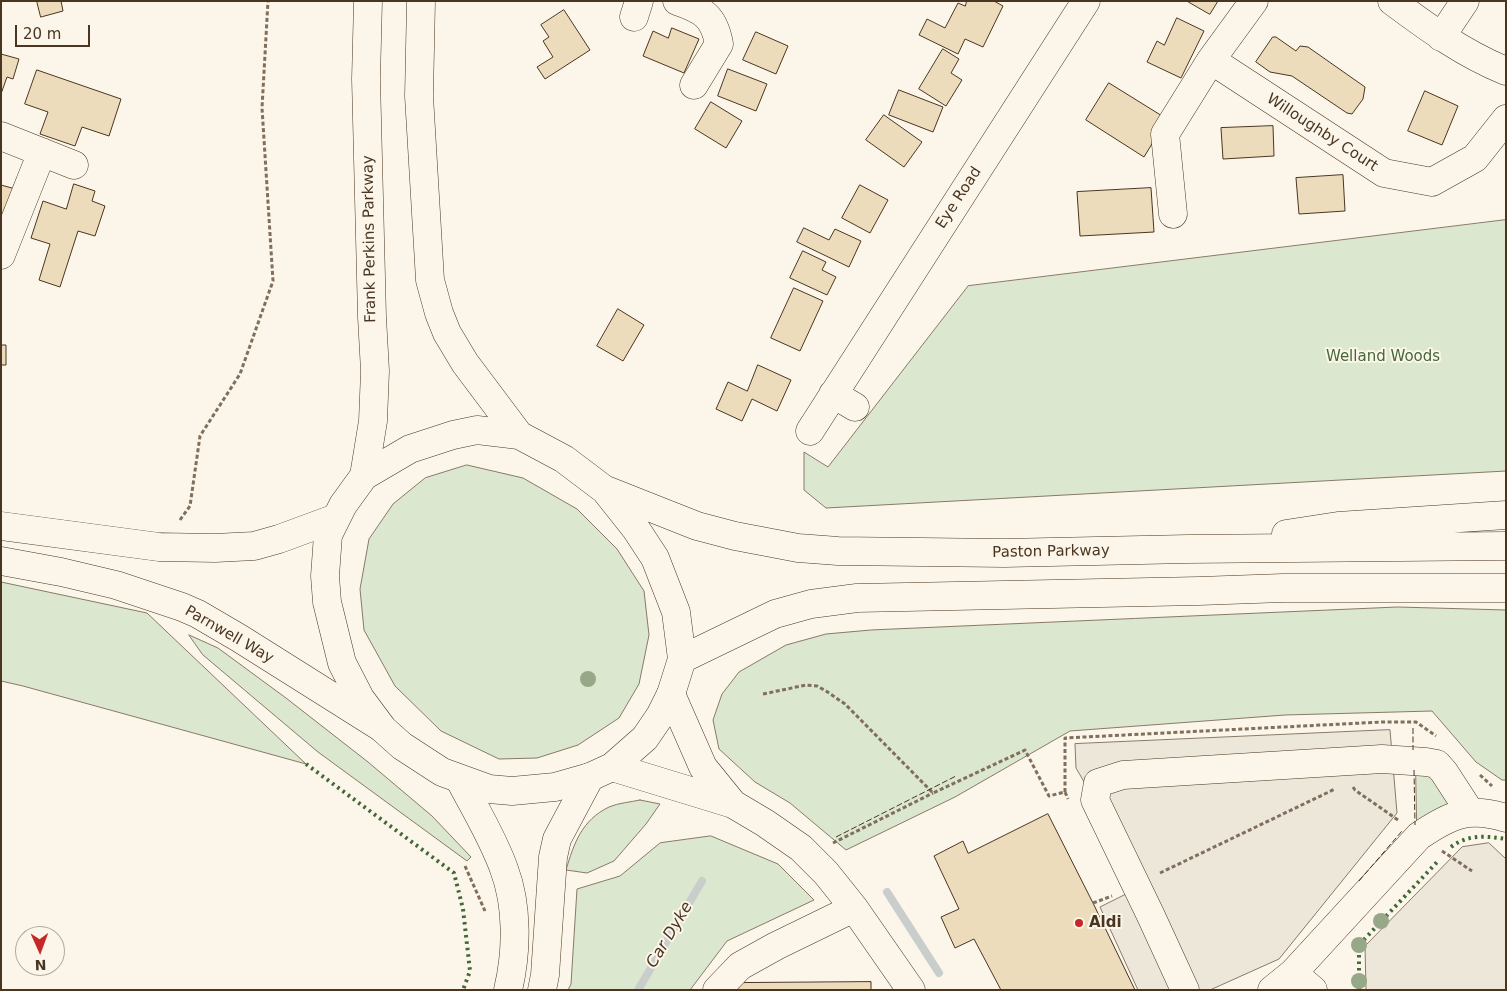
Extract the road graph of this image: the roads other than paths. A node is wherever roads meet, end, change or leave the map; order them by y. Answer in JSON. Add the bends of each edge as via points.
{"nodes":[{"id":1,"x":368,"y":1,"type":"edge"},
{"id":2,"x":422,"y":1,"type":"edge"},
{"id":3,"x":677,"y":1,"type":"edge"},
{"id":4,"x":1086,"y":1,"type":"edge"},
{"id":5,"x":1254,"y":1,"type":"edge"},
{"id":6,"x":1392,"y":1,"type":"edge"},
{"id":7,"x":1464,"y":1,"type":"edge"},
{"id":8,"x":1441,"y":36,"type":"junction"},
{"id":9,"x":1211,"y":60,"type":"junction"},
{"id":10,"x":1506,"y":71,"type":"edge"},
{"id":11,"x":694,"y":85,"type":"dead end"},
{"id":12,"x":1506,"y":119,"type":"edge"},
{"id":13,"x":1,"y":136,"type":"edge"},
{"id":14,"x":42,"y":152,"type":"junction"},
{"id":15,"x":74,"y":165,"type":"dead end"},
{"id":16,"x":1173,"y":214,"type":"dead end"},
{"id":17,"x":1,"y":255,"type":"edge"},
{"id":18,"x":810,"y":431,"type":"dead end"},
{"id":19,"x":519,"y":436,"type":"junction"},
{"id":20,"x":364,"y":476,"type":"junction"},
{"id":21,"x":605,"y":490,"type":"junction"},
{"id":22,"x":1506,"y":515,"type":"edge"},
{"id":23,"x":336,"y":518,"type":"junction"},
{"id":24,"x":1,"y":526,"type":"edge"},
{"id":25,"x":1506,"y":546,"type":"edge"},
{"id":26,"x":1188,"y":549,"type":"junction"},
{"id":27,"x":1,"y":561,"type":"edge"},
{"id":28,"x":1506,"y":588,"type":"edge"},
{"id":29,"x":682,"y":659,"type":"junction"},
{"id":30,"x":671,"y":694,"type":"junction"},
{"id":31,"x":383,"y":729,"type":"junction"},
{"id":32,"x":601,"y":772,"type":"junction"},
{"id":33,"x":460,"y":780,"type":"junction"},
{"id":34,"x":733,"y":804,"type":"junction"},
{"id":35,"x":1470,"y":812,"type":"junction"},
{"id":36,"x":1506,"y":818,"type":"edge"},
{"id":37,"x":854,"y":908,"type":"junction"},
{"id":38,"x":1292,"y":984,"type":"edge"},
{"id":39,"x":508,"y":990,"type":"edge"},
{"id":40,"x":542,"y":990,"type":"edge"},
{"id":41,"x":717,"y":990,"type":"edge"},
{"id":42,"x":911,"y":990,"type":"edge"},
{"id":43,"x":1185,"y":990,"type":"edge"}],
"edges":[{"from":1,"to":20,"type":"main road","name":"Frank Perkins Parkway","via":[[366,79],[375,371],[373,421]]},
{"from":2,"to":19,"type":"main road","via":[[420,96],[430,280],[447,333]]},
{"from":3,"to":11,"type":"main road","via":[[709,17],[717,30],[719,44]]},
{"from":4,"to":18,"type":"main road","name":"Eye Road","via":[[844,401]]},
{"from":5,"to":9,"type":"main road"},
{"from":6,"to":8,"type":"main road"},
{"from":7,"to":8,"type":"main road"},
{"from":8,"to":10,"type":"main road"},
{"from":9,"to":12,"type":"main road","name":"Willoughby Court","via":[[1384,173],[1432,182],[1475,158]]},
{"from":9,"to":16,"type":"main road","via":[[1166,134]]},
{"from":13,"to":14,"type":"main road"},
{"from":14,"to":15,"type":"main road"},
{"from":14,"to":17,"type":"main road"},
{"from":19,"to":20,"type":"main road","via":[[477,430],[453,435],[410,448]]},
{"from":19,"to":21,"type":"main road","via":[[564,459]]},
{"from":20,"to":23,"type":"main road"},
{"from":21,"to":26,"type":"main road","name":"Paston Parkway","via":[[697,526],[798,548],[1004,553]]},
{"from":21,"to":29,"type":"main road","via":[[655,558],[676,612]]},
{"from":22,"to":26,"type":"main road","via":[[1338,526]]},
{"from":23,"to":24,"type":"main road","via":[[254,546],[215,548],[160,547]]},
{"from":23,"to":31,"type":"main road","via":[[328,536],[327,602],[342,663],[360,698]]},
{"from":25,"to":26,"type":"main road","name":"Paston Parkway"},
{"from":27,"to":31,"type":"main road","name":"Parnwell Way","via":[[116,585],[198,614]]},
{"from":28,"to":29,"type":"main road","via":[[1283,588],[857,598],[811,604],[775,614]]},
{"from":29,"to":30,"type":"main road"},
{"from":30,"to":32,"type":"main road","via":[[645,738]]},
{"from":30,"to":34,"type":"main road","via":[[702,767]]},
{"from":31,"to":33,"type":"main road","via":[[425,762]]},
{"from":32,"to":33,"type":"main road","via":[[555,787],[512,791],[489,789]]},
{"from":32,"to":34,"type":"main road"},
{"from":32,"to":40,"type":"main road","via":[[557,839]]},
{"from":33,"to":39,"type":"main road","via":[[505,871],[513,905],[513,969]]},
{"from":34,"to":37,"type":"main road","via":[[801,848]]},
{"from":35,"to":36,"type":"main road"},
{"from":35,"to":38,"type":"main road","via":[[1441,821],[1419,836]]},
{"from":35,"to":43,"type":"main road","via":[[1437,764],[1426,762],[1382,759],[1123,775],[1098,783],[1095,800]]},
{"from":37,"to":41,"type":"main road","via":[[740,966]]},
{"from":37,"to":42,"type":"main road"}]}
